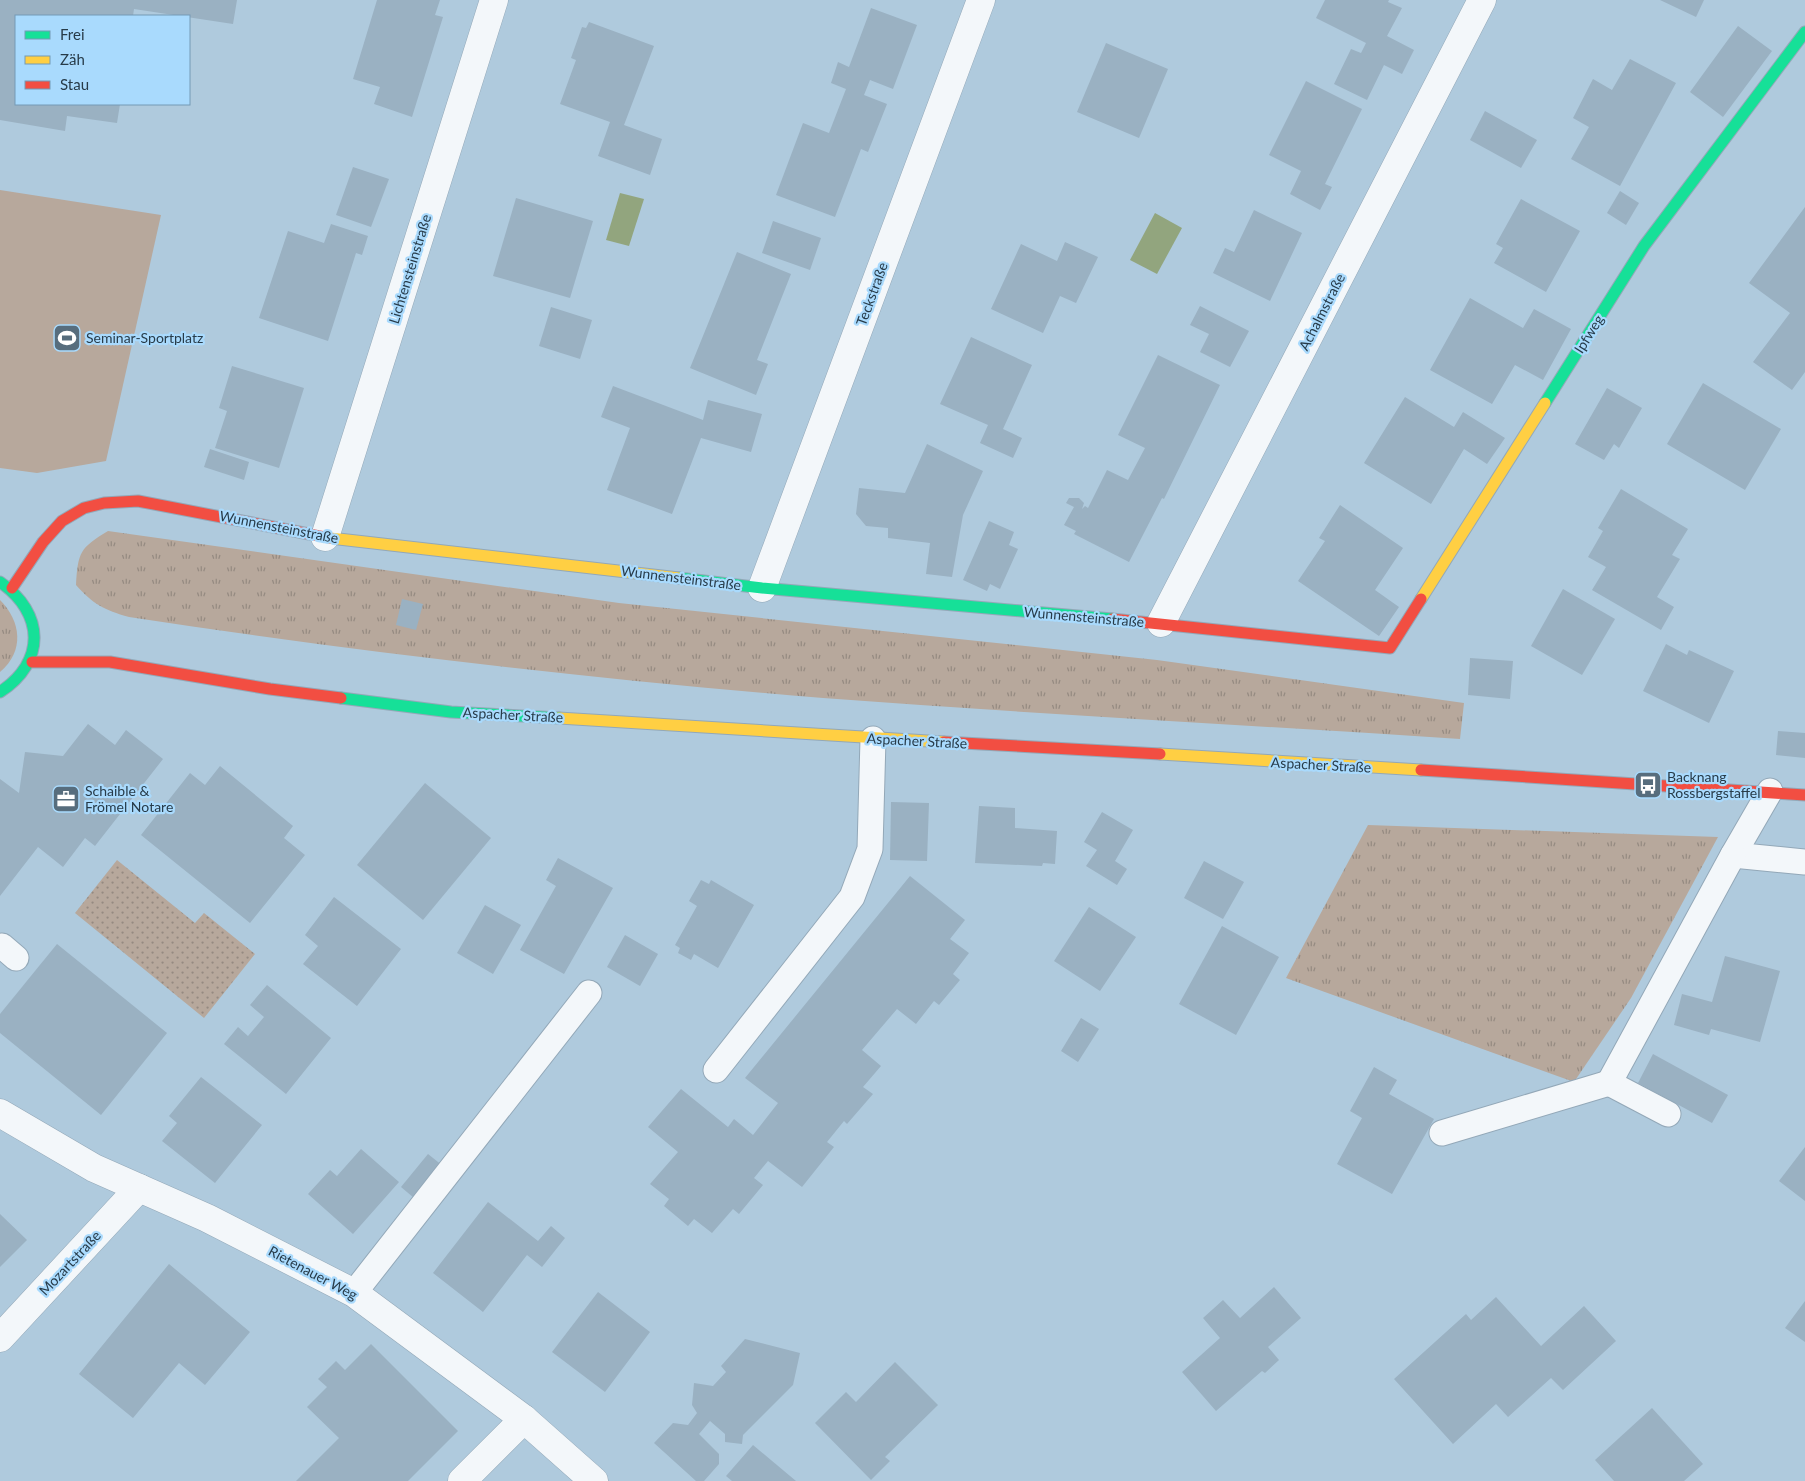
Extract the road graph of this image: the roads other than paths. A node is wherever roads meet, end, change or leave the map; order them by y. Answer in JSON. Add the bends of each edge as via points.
{"nodes":[{"id":1,"x":494,"y":0,"type":"edge"},
{"id":2,"x":981,"y":0,"type":"edge"},
{"id":3,"x":1482,"y":0,"type":"edge"},
{"id":4,"x":1805,"y":32,"type":"edge"},
{"id":5,"x":325,"y":537,"type":"junction"},
{"id":6,"x":0,"y":582,"type":"edge"},
{"id":7,"x":12,"y":588,"type":"junction"},
{"id":8,"x":762,"y":588,"type":"junction"},
{"id":9,"x":1161,"y":623,"type":"junction"},
{"id":10,"x":1390,"y":648,"type":"joint"},
{"id":11,"x":32,"y":662,"type":"junction"},
{"id":12,"x":0,"y":692,"type":"edge"},
{"id":13,"x":873,"y":739,"type":"junction"},
{"id":14,"x":1770,"y":791,"type":"junction"},
{"id":15,"x":1805,"y":795,"type":"edge"},
{"id":16,"x":1733,"y":855,"type":"junction"},
{"id":17,"x":1805,"y":862,"type":"edge"},
{"id":18,"x":589,"y":993,"type":"dead end"},
{"id":19,"x":716,"y":1070,"type":"dead end"},
{"id":20,"x":1609,"y":1082,"type":"junction"},
{"id":21,"x":0,"y":1113,"type":"edge"},
{"id":22,"x":1668,"y":1114,"type":"dead end"},
{"id":23,"x":1442,"y":1134,"type":"dead end"},
{"id":24,"x":139,"y":1188,"type":"junction"},
{"id":25,"x":354,"y":1293,"type":"junction"},
{"id":26,"x":0,"y":1338,"type":"edge"},
{"id":27,"x":524,"y":1419,"type":"junction"},
{"id":28,"x":462,"y":1481,"type":"edge"},
{"id":29,"x":594,"y":1481,"type":"edge"}],
"edges":[{"from":1,"to":5,"type":"street","name":"Lichtensteinstraße"},
{"from":2,"to":8,"type":"street","name":"Teckstraße"},
{"from":3,"to":9,"type":"street","name":"Achalmstraße"},
{"from":4,"to":10,"type":"street","name":"Ipfweg","via":[[1644,246]]},
{"from":5,"to":7,"type":"street","name":"Wunnensteinstraße","via":[[138,501],[109,502],[82,508],[57,526]]},
{"from":5,"to":8,"type":"street","name":"Wunnensteinstraße"},
{"from":6,"to":7,"type":"street"},
{"from":7,"to":11,"type":"street","via":[[23,600],[35,629]]},
{"from":8,"to":9,"type":"street","name":"Wunnensteinstraße"},
{"from":9,"to":10,"type":"street","name":"Wunnensteinstraße"},
{"from":11,"to":12,"type":"street"},
{"from":11,"to":13,"type":"street","name":"Aspacher Straße","via":[[110,662],[270,689],[451,712]]},
{"from":13,"to":14,"type":"street","name":"Aspacher Straße"},
{"from":13,"to":19,"type":"lane","via":[[870,848],[852,897]]},
{"from":14,"to":15,"type":"street","name":"Aspacher Straße"},
{"from":14,"to":16,"type":"lane"},
{"from":16,"to":17,"type":"lane"},
{"from":16,"to":20,"type":"lane"},
{"from":18,"to":25,"type":"lane"},
{"from":20,"to":22,"type":"lane"},
{"from":20,"to":23,"type":"lane"},
{"from":21,"to":24,"type":"street","name":"Rietenauer Weg","via":[[94,1168]]},
{"from":24,"to":25,"type":"street","name":"Rietenauer Weg","via":[[207,1218]]},
{"from":24,"to":26,"type":"street","name":"Mozartstraße"},
{"from":25,"to":27,"type":"street","name":"Rietenauer Weg"},
{"from":27,"to":28,"type":"street"},
{"from":27,"to":29,"type":"street","name":"Rietenauer Weg"}]}
